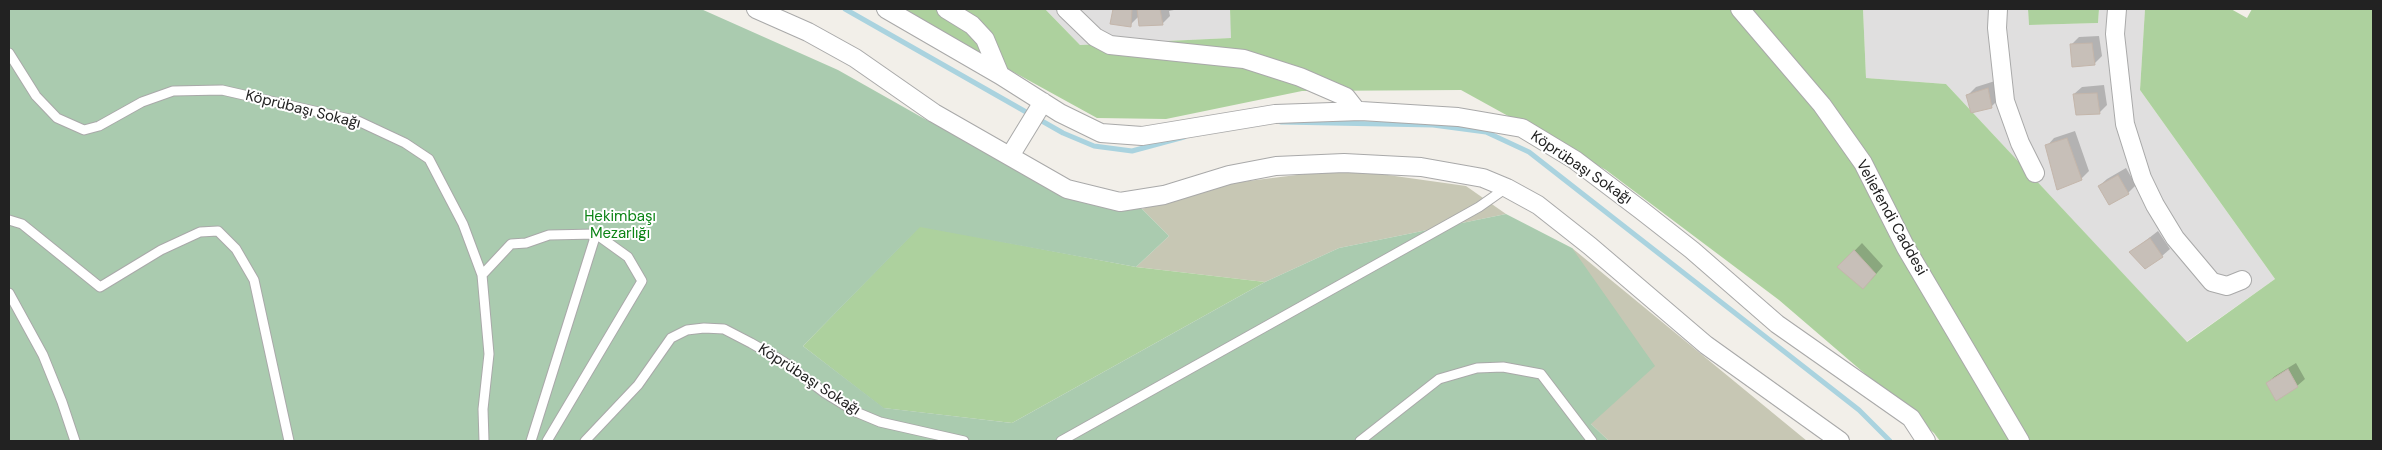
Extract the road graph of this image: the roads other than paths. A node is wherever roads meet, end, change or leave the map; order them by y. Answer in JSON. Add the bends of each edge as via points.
{"nodes":[{"id":1,"x":756,"y":9,"type":"edge"},
{"id":2,"x":886,"y":9,"type":"edge"},
{"id":3,"x":946,"y":9,"type":"edge"},
{"id":4,"x":1066,"y":9,"type":"edge"},
{"id":5,"x":1740,"y":9,"type":"edge"},
{"id":6,"x":1998,"y":9,"type":"edge"},
{"id":7,"x":2118,"y":9,"type":"edge"},
{"id":8,"x":9,"y":54,"type":"edge"},
{"id":9,"x":1000,"y":75,"type":"junction"},
{"id":10,"x":1040,"y":107,"type":"junction"},
{"id":11,"x":1357,"y":111,"type":"junction"},
{"id":12,"x":1014,"y":149,"type":"junction"},
{"id":13,"x":2035,"y":172,"type":"dead end"},
{"id":14,"x":1507,"y":188,"type":"junction"},
{"id":15,"x":9,"y":220,"type":"edge"},
{"id":16,"x":596,"y":234,"type":"junction"},
{"id":17,"x":482,"y":275,"type":"junction"},
{"id":18,"x":2242,"y":280,"type":"dead end"},
{"id":19,"x":9,"y":293,"type":"edge"},
{"id":20,"x":75,"y":441,"type":"edge"},
{"id":21,"x":289,"y":441,"type":"edge"},
{"id":22,"x":484,"y":441,"type":"edge"},
{"id":23,"x":531,"y":441,"type":"edge"},
{"id":24,"x":547,"y":441,"type":"edge"},
{"id":25,"x":585,"y":441,"type":"edge"},
{"id":26,"x":964,"y":441,"type":"edge"},
{"id":27,"x":1061,"y":441,"type":"edge"},
{"id":28,"x":1360,"y":441,"type":"edge"},
{"id":29,"x":1592,"y":441,"type":"edge"},
{"id":30,"x":1840,"y":441,"type":"edge"},
{"id":31,"x":1926,"y":441,"type":"edge"},
{"id":32,"x":2020,"y":441,"type":"edge"}],
"edges":[{"from":1,"to":12,"type":"street","via":[[855,58],[934,113]]},
{"from":2,"to":9,"type":"street","name":"Köprübaşı Sokağı"},
{"from":3,"to":9,"type":"street","via":[[985,39]]},
{"from":4,"to":11,"type":"street","via":[[1095,37],[1110,45],[1244,59],[1300,77],[1346,97]]},
{"from":5,"to":32,"type":"street","name":"Veliefendi Caddesi","via":[[1822,105],[1863,163],[1906,248]]},
{"from":6,"to":13,"type":"street","via":[[2005,101],[2020,143]]},
{"from":7,"to":18,"type":"street","via":[[2114,34],[2125,124],[2142,178],[2175,238],[2212,282],[2227,286]]},
{"from":8,"to":17,"type":"lane","name":"Köprübaşı Sokağı","via":[[36,96],[56,118],[84,130],[173,91],[222,90],[358,121],[429,159],[463,224]]},
{"from":9,"to":10,"type":"street","name":"Köprübaşı Sokağı"},
{"from":10,"to":11,"type":"street","name":"Köprübaşı Sokağı","via":[[1101,133],[1142,136],[1275,114]]},
{"from":10,"to":12,"type":"street"},
{"from":11,"to":31,"type":"street","name":"Köprübaşı Sokağı","via":[[1458,117],[1522,128],[1575,160],[1692,250],[1777,324],[1910,418]]},
{"from":12,"to":14,"type":"street","via":[[1068,189],[1120,202],[1164,195],[1228,175],[1276,166],[1344,162],[1430,169],[1483,178]]},
{"from":14,"to":27,"type":"lane","via":[[1479,207]]},
{"from":14,"to":30,"type":"street","via":[[1538,205],[1706,345]]},
{"from":15,"to":21,"type":"lane","via":[[22,224],[100,287],[161,250],[200,232],[218,231],[236,248],[254,280]]},
{"from":16,"to":17,"type":"lane","via":[[549,235],[511,244]]},
{"from":16,"to":23,"type":"lane"},
{"from":16,"to":24,"type":"lane","via":[[628,256],[642,281]]},
{"from":17,"to":22,"type":"lane","name":"Köprübaşı Sokağı","via":[[489,354],[483,409]]},
{"from":19,"to":20,"type":"lane","via":[[43,355]]},
{"from":25,"to":26,"type":"lane","name":"Köprübaşı Sokağı","via":[[638,385],[671,338],[687,330],[704,328],[724,329],[751,343],[856,412],[880,422]]},
{"from":28,"to":29,"type":"lane","via":[[1440,379],[1477,368],[1504,367],[1541,374]]}]}
